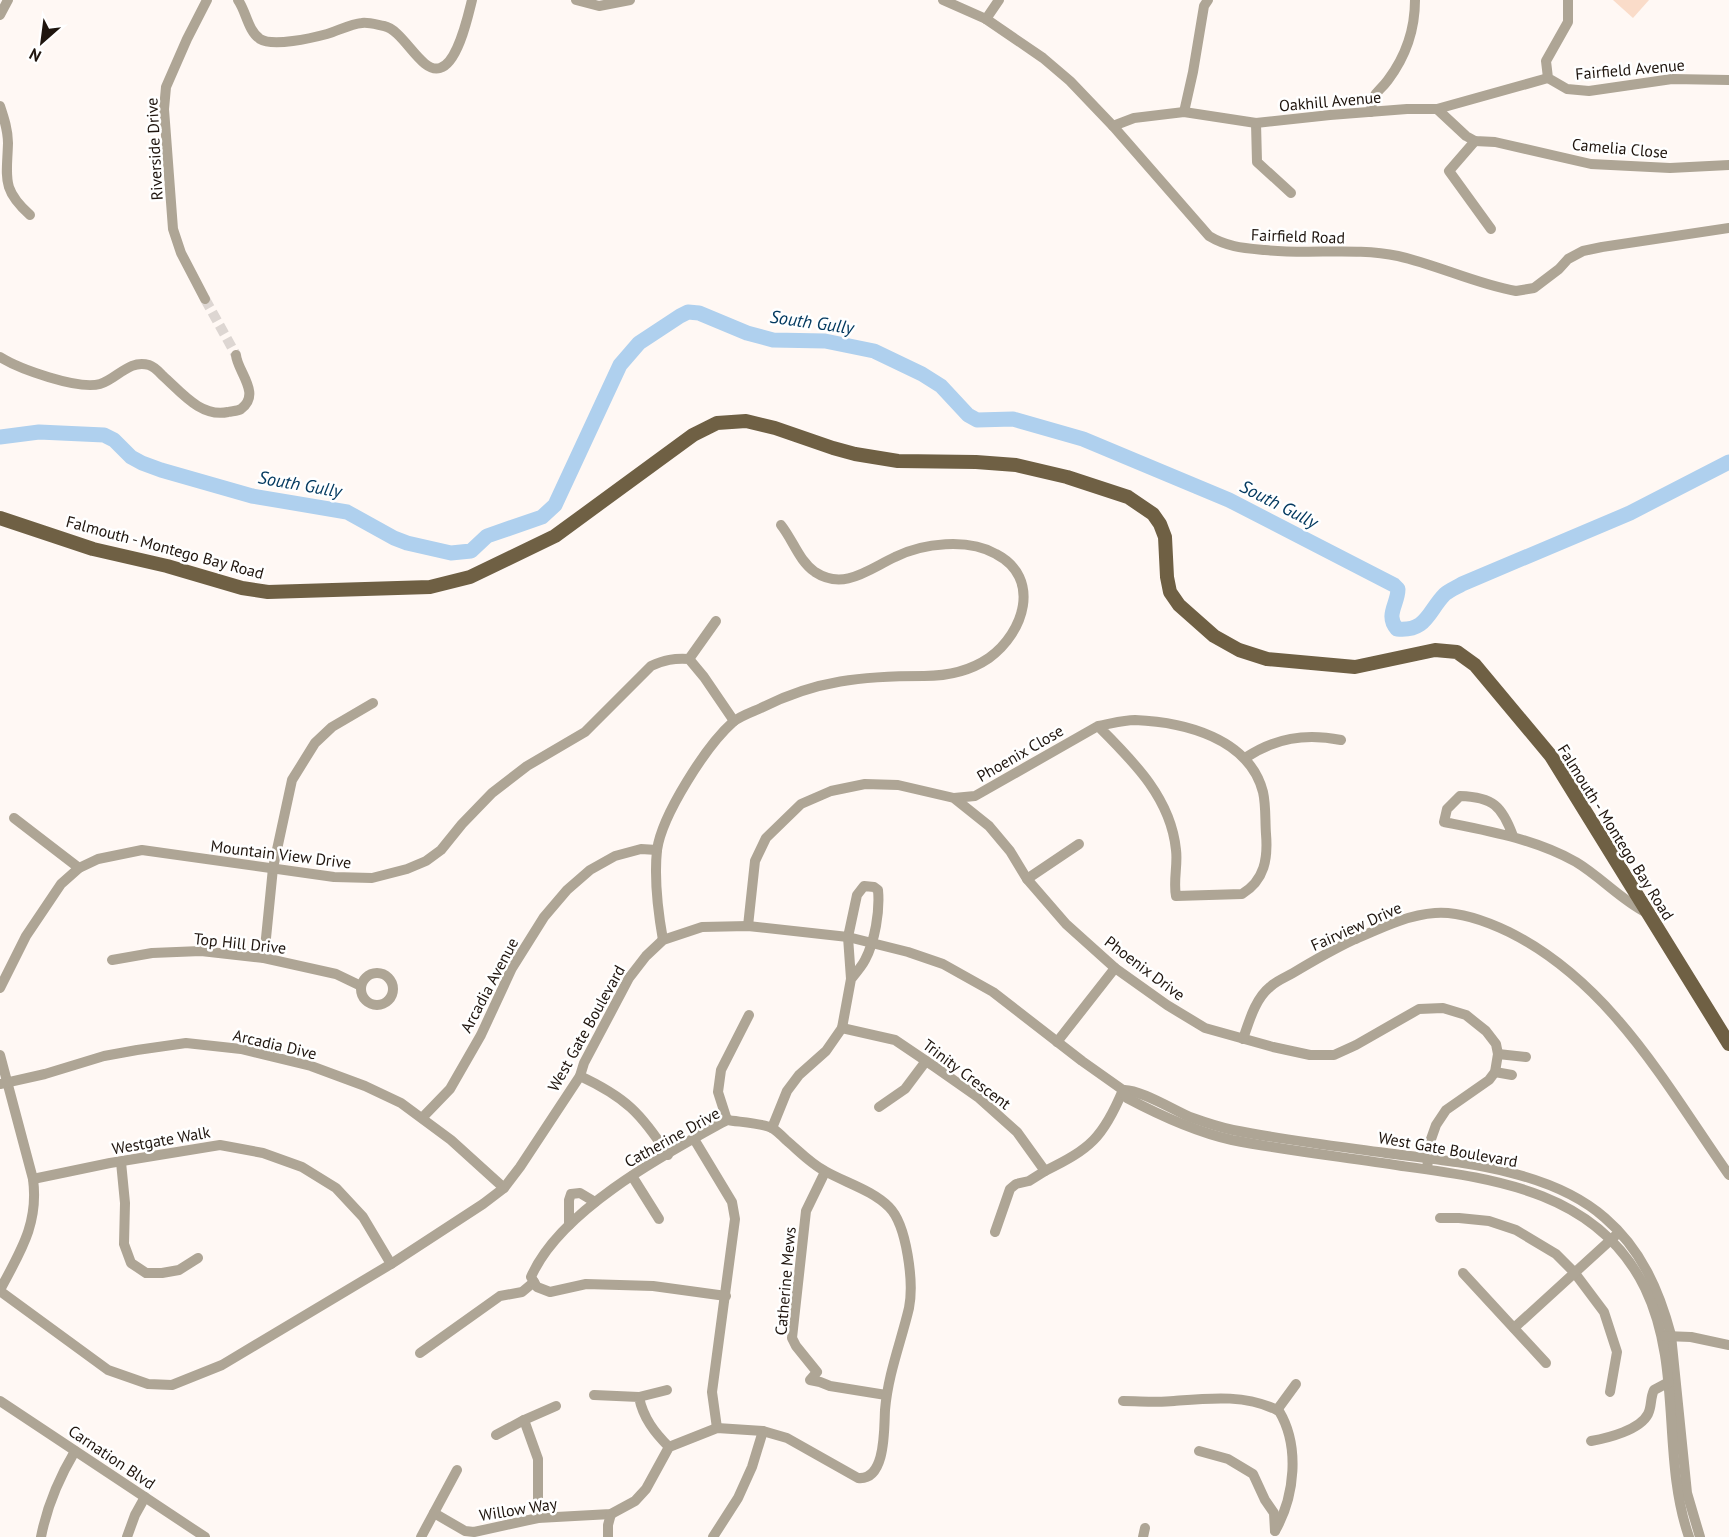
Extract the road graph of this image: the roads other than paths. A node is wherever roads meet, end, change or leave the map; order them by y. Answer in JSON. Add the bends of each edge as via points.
{"nodes":[{"id":1,"x":8,"y":0,"type":"edge"},
{"id":2,"x":207,"y":0,"type":"edge"},
{"id":3,"x":238,"y":0,"type":"edge"},
{"id":4,"x":472,"y":0,"type":"edge"},
{"id":5,"x":576,"y":0,"type":"edge"},
{"id":6,"x":630,"y":0,"type":"edge"},
{"id":7,"x":943,"y":0,"type":"edge"},
{"id":8,"x":999,"y":0,"type":"edge"},
{"id":9,"x":1208,"y":0,"type":"edge"},
{"id":10,"x":1415,"y":0,"type":"edge"},
{"id":11,"x":1568,"y":0,"type":"edge"},
{"id":12,"x":0,"y":15,"type":"edge"},
{"id":13,"x":986,"y":19,"type":"junction"},
{"id":14,"x":1548,"y":78,"type":"junction"},
{"id":15,"x":1729,"y":80,"type":"edge"},
{"id":16,"x":0,"y":106,"type":"edge"},
{"id":17,"x":1437,"y":109,"type":"junction"},
{"id":18,"x":1184,"y":112,"type":"junction"},
{"id":19,"x":1371,"y":112,"type":"junction"},
{"id":20,"x":1256,"y":123,"type":"junction"},
{"id":21,"x":1113,"y":126,"type":"junction"},
{"id":22,"x":1475,"y":141,"type":"junction"},
{"id":23,"x":1729,"y":165,"type":"edge"},
{"id":24,"x":1291,"y":193,"type":"dead end"},
{"id":25,"x":30,"y":215,"type":"dead end"},
{"id":26,"x":1729,"y":228,"type":"edge"},
{"id":27,"x":1491,"y":230,"type":"dead end"},
{"id":28,"x":205,"y":299,"type":"tunnel mouth"},
{"id":29,"x":236,"y":355,"type":"tunnel mouth"},
{"id":30,"x":0,"y":357,"type":"edge"},
{"id":31,"x":0,"y":518,"type":"edge"},
{"id":32,"x":781,"y":525,"type":"dead end"},
{"id":33,"x":716,"y":621,"type":"dead end"},
{"id":34,"x":688,"y":659,"type":"junction"},
{"id":35,"x":373,"y":703,"type":"dead end"},
{"id":36,"x":734,"y":721,"type":"junction"},
{"id":37,"x":1098,"y":726,"type":"junction"},
{"id":38,"x":1341,"y":740,"type":"dead end"},
{"id":39,"x":1245,"y":758,"type":"junction"},
{"id":40,"x":954,"y":798,"type":"junction"},
{"id":41,"x":14,"y":818,"type":"dead end"},
{"id":42,"x":1513,"y":836,"type":"junction"},
{"id":43,"x":1079,"y":844,"type":"dead end"},
{"id":44,"x":657,"y":850,"type":"junction"},
{"id":45,"x":79,"y":868,"type":"junction"},
{"id":46,"x":273,"y":868,"type":"junction"},
{"id":47,"x":1027,"y":879,"type":"junction"},
{"id":48,"x":1647,"y":913,"type":"junction"},
{"id":49,"x":748,"y":926,"type":"junction"},
{"id":50,"x":848,"y":937,"type":"junction"},
{"id":51,"x":663,"y":940,"type":"junction"},
{"id":52,"x":872,"y":942,"type":"junction"},
{"id":53,"x":264,"y":958,"type":"junction"},
{"id":54,"x":112,"y":960,"type":"dead end"},
{"id":55,"x":1115,"y":968,"type":"junction"},
{"id":56,"x":851,"y":979,"type":"junction"},
{"id":57,"x":361,"y":986,"type":"dead end"},
{"id":58,"x":0,"y":988,"type":"edge"},
{"id":59,"x":749,"y":1016,"type":"dead end"},
{"id":60,"x":842,"y":1028,"type":"junction"},
{"id":61,"x":1243,"y":1039,"type":"junction"},
{"id":62,"x":1057,"y":1042,"type":"junction"},
{"id":63,"x":1729,"y":1044,"type":"edge"},
{"id":64,"x":1498,"y":1054,"type":"junction"},
{"id":65,"x":0,"y":1055,"type":"edge"},
{"id":66,"x":1526,"y":1057,"type":"dead end"},
{"id":67,"x":926,"y":1061,"type":"junction"},
{"id":68,"x":1495,"y":1072,"type":"junction"},
{"id":69,"x":1512,"y":1075,"type":"dead end"},
{"id":70,"x":580,"y":1076,"type":"junction"},
{"id":71,"x":4,"y":1083,"type":"edge"},
{"id":72,"x":1123,"y":1090,"type":"junction"},
{"id":73,"x":879,"y":1107,"type":"dead end"},
{"id":74,"x":422,"y":1118,"type":"junction"},
{"id":75,"x":728,"y":1120,"type":"junction"},
{"id":76,"x":772,"y":1128,"type":"junction"},
{"id":77,"x":694,"y":1139,"type":"junction"},
{"id":78,"x":668,"y":1155,"type":"junction"},
{"id":79,"x":121,"y":1162,"type":"junction"},
{"id":80,"x":1428,"y":1164,"type":"junction"},
{"id":81,"x":1045,"y":1171,"type":"junction"},
{"id":82,"x":825,"y":1172,"type":"junction"},
{"id":83,"x":1729,"y":1175,"type":"edge"},
{"id":84,"x":632,"y":1176,"type":"junction"},
{"id":85,"x":33,"y":1179,"type":"junction"},
{"id":86,"x":504,"y":1188,"type":"junction"},
{"id":87,"x":596,"y":1202,"type":"junction"},
{"id":88,"x":1440,"y":1218,"type":"dead end"},
{"id":89,"x":659,"y":1219,"type":"dead end"},
{"id":90,"x":569,"y":1225,"type":"junction"},
{"id":91,"x":995,"y":1232,"type":"dead end"},
{"id":92,"x":1615,"y":1236,"type":"junction"},
{"id":93,"x":198,"y":1258,"type":"dead end"},
{"id":94,"x":391,"y":1264,"type":"junction"},
{"id":95,"x":1574,"y":1272,"type":"junction"},
{"id":96,"x":1463,"y":1273,"type":"dead end"},
{"id":97,"x":534,"y":1282,"type":"junction"},
{"id":98,"x":0,"y":1291,"type":"edge"},
{"id":99,"x":726,"y":1296,"type":"junction"},
{"id":100,"x":1514,"y":1328,"type":"junction"},
{"id":101,"x":1666,"y":1335,"type":"junction"},
{"id":102,"x":1729,"y":1345,"type":"edge"},
{"id":103,"x":420,"y":1353,"type":"dead end"},
{"id":104,"x":1546,"y":1363,"type":"dead end"},
{"id":105,"x":1669,"y":1382,"type":"junction"},
{"id":106,"x":1296,"y":1384,"type":"dead end"},
{"id":107,"x":667,"y":1390,"type":"dead end"},
{"id":108,"x":1610,"y":1392,"type":"dead end"},
{"id":109,"x":594,"y":1395,"type":"dead end"},
{"id":110,"x":886,"y":1395,"type":"junction"},
{"id":111,"x":639,"y":1397,"type":"junction"},
{"id":112,"x":1123,"y":1401,"type":"dead end"},
{"id":113,"x":1,"y":1405,"type":"edge"},
{"id":114,"x":556,"y":1406,"type":"dead end"},
{"id":115,"x":1277,"y":1410,"type":"junction"},
{"id":116,"x":524,"y":1420,"type":"junction"},
{"id":117,"x":717,"y":1428,"type":"junction"},
{"id":118,"x":763,"y":1431,"type":"junction"},
{"id":119,"x":496,"y":1435,"type":"dead end"},
{"id":120,"x":1591,"y":1441,"type":"dead end"},
{"id":121,"x":669,"y":1447,"type":"junction"},
{"id":122,"x":75,"y":1451,"type":"junction"},
{"id":123,"x":1199,"y":1451,"type":"dead end"},
{"id":124,"x":457,"y":1470,"type":"dead end"},
{"id":125,"x":145,"y":1497,"type":"junction"},
{"id":126,"x":434,"y":1514,"type":"junction"},
{"id":127,"x":610,"y":1514,"type":"junction"},
{"id":128,"x":538,"y":1518,"type":"junction"},
{"id":129,"x":1275,"y":1534,"type":"edge"},
{"id":130,"x":41,"y":1537,"type":"edge"},
{"id":131,"x":127,"y":1537,"type":"edge"},
{"id":132,"x":205,"y":1537,"type":"edge"},
{"id":133,"x":421,"y":1537,"type":"edge"},
{"id":134,"x":608,"y":1537,"type":"edge"},
{"id":135,"x":713,"y":1537,"type":"edge"},
{"id":136,"x":1689,"y":1537,"type":"edge"},
{"id":137,"x":1700,"y":1537,"type":"edge"}],
"edges":[{"from":1,"to":12,"type":"street"},
{"from":2,"to":28,"type":"street","name":"Riverside Drive","via":[[166,87],[164,109],[173,229]]},
{"from":3,"to":4,"type":"street","via":[[258,39],[269,43],[326,35],[361,23],[387,26],[423,62],[439,69],[457,49]]},
{"from":5,"to":6,"type":"street","via":[[599,6]]},
{"from":7,"to":13,"type":"street","name":"Fairfield Road"},
{"from":8,"to":13,"type":"street"},
{"from":9,"to":18,"type":"street","via":[[1203,6]]},
{"from":10,"to":19,"type":"street","via":[[1408,45],[1387,81],[1372,96]]},
{"from":11,"to":14,"type":"street","via":[[1569,22],[1546,61]]},
{"from":13,"to":21,"type":"street","name":"Fairfield Road","via":[[1043,58]]},
{"from":14,"to":15,"type":"street","name":"Fairfield Avenue","via":[[1567,89],[1590,91],[1672,78]]},
{"from":14,"to":17,"type":"street","name":"Oakhill Avenue"},
{"from":16,"to":25,"type":"street","via":[[8,142],[6,177],[19,206]]},
{"from":17,"to":19,"type":"street","name":"Oakhill Avenue"},
{"from":17,"to":22,"type":"street"},
{"from":18,"to":20,"type":"street","name":"Oakhill Avenue"},
{"from":18,"to":21,"type":"street","name":"Oakhill Avenue","via":[[1134,118]]},
{"from":19,"to":20,"type":"street","name":"Oakhill Avenue"},
{"from":20,"to":24,"type":"street","via":[[1257,162]]},
{"from":21,"to":26,"type":"street","name":"Fairfield Road","via":[[1209,236],[1236,248],[1398,256],[1516,291],[1534,288],[1582,251]]},
{"from":22,"to":23,"type":"street","name":"Camelia Close","via":[[1617,166]]},
{"from":22,"to":27,"type":"street","via":[[1449,171]]},
{"from":29,"to":30,"type":"street","via":[[248,381],[248,399],[241,409],[219,414],[195,404],[152,366],[130,366],[91,386],[24,370]]},
{"from":31,"to":48,"type":"main road","name":"Falmouth - Montego Bay Road","via":[[93,549],[242,588],[268,592],[430,587],[470,577],[555,536],[693,435],[717,423],[756,423],[832,448],[898,461],[1016,465],[1067,477],[1128,497],[1153,514],[1165,537],[1170,592],[1214,636],[1239,650],[1293,663],[1355,667],[1435,650],[1457,652],[1467,658],[1551,756]]},
{"from":32,"to":36,"type":"street","via":[[806,564],[829,579],[860,576],[896,556],[941,544],[969,544],[996,554],[1012,566],[1024,587],[1022,615],[1010,637],[989,657],[965,670],[823,684],[774,701]]},
{"from":33,"to":34,"type":"street"},
{"from":34,"to":36,"type":"street"},
{"from":34,"to":46,"type":"street","name":"Mountain View Drive","via":[[664,660],[651,666],[585,732],[526,766],[492,793],[441,850],[426,861],[372,878],[334,878]]},
{"from":35,"to":46,"type":"street","via":[[332,727],[315,743],[292,780]]},
{"from":36,"to":44,"type":"street","via":[[693,771],[663,828]]},
{"from":37,"to":39,"type":"street","name":"Phoenix Close","via":[[1133,720],[1181,726],[1217,739]]},
{"from":37,"to":39,"type":"street","name":"Phoenix Close","via":[[1141,772],[1164,806],[1176,850],[1175,894],[1179,897],[1242,894],[1262,873],[1267,854],[1263,792]]},
{"from":37,"to":40,"type":"street","name":"Phoenix Close","via":[[975,796]]},
{"from":38,"to":39,"type":"street","via":[[1302,736],[1280,740]]},
{"from":40,"to":47,"type":"street","name":"Phoenix Drive","via":[[989,826]]},
{"from":40,"to":49,"type":"street","name":"Phoenix Drive","via":[[898,785],[865,784],[831,791],[801,804],[766,838],[755,861]]},
{"from":41,"to":45,"type":"street"},
{"from":42,"to":42,"type":"street","via":[[1444,822],[1447,809],[1460,796],[1487,800],[1505,816]]},
{"from":42,"to":48,"type":"street","via":[[1576,863]]},
{"from":43,"to":47,"type":"street"},
{"from":44,"to":51,"type":"street","via":[[657,909]]},
{"from":44,"to":74,"type":"street","name":"Arcadia Avenue","via":[[641,849],[615,856],[590,870],[567,890],[544,917],[512,968],[450,1089]]},
{"from":45,"to":46,"type":"street","name":"Mountain View Drive","via":[[142,850]]},
{"from":45,"to":58,"type":"street","name":"Mountain View Drive","via":[[44,907]]},
{"from":46,"to":53,"type":"street"},
{"from":47,"to":55,"type":"street","name":"Phoenix Drive","via":[[1066,924]]},
{"from":48,"to":63,"type":"main road","name":"Falmouth - Montego Bay Road"},
{"from":49,"to":50,"type":"street","name":"West Gate Boulevard"},
{"from":49,"to":51,"type":"street","name":"West Gate Boulevard","via":[[702,927]]},
{"from":50,"to":52,"type":"street","name":"West Gate Boulevard"},
{"from":50,"to":52,"type":"street","via":[[857,894],[864,886],[874,887],[879,899]]},
{"from":50,"to":56,"type":"street"},
{"from":51,"to":70,"type":"street","name":"West Gate Boulevard","via":[[629,978]]},
{"from":52,"to":56,"type":"street"},
{"from":52,"to":62,"type":"street","name":"West Gate Boulevard","via":[[943,964],[993,992]]},
{"from":53,"to":54,"type":"street","name":"Top Hill Drive","via":[[201,951]]},
{"from":53,"to":57,"type":"street","name":"Top Hill Drive","via":[[336,974]]},
{"from":55,"to":61,"type":"street","name":"Phoenix Drive","via":[[1205,1028]]},
{"from":55,"to":62,"type":"street"},
{"from":56,"to":60,"type":"street"},
{"from":59,"to":75,"type":"street","via":[[721,1070],[718,1092]]},
{"from":60,"to":67,"type":"street","name":"Trinity Crescent","via":[[895,1040]]},
{"from":60,"to":76,"type":"street","via":[[826,1051],[787,1091]]},
{"from":61,"to":64,"type":"street","name":"Phoenix Drive","via":[[1310,1055],[1334,1055],[1419,1009],[1443,1008],[1466,1014],[1486,1031]]},
{"from":61,"to":83,"type":"street","name":"Fairview Drive","via":[[1254,1009],[1269,987],[1336,948],[1416,916],[1458,914],[1491,923],[1527,941],[1594,992],[1625,1027]]},
{"from":62,"to":72,"type":"street","name":"West Gate Boulevard"},
{"from":64,"to":66,"type":"street"},
{"from":64,"to":68,"type":"street"},
{"from":65,"to":71,"type":"street"},
{"from":67,"to":73,"type":"street","via":[[905,1089]]},
{"from":67,"to":81,"type":"street","name":"Trinity Crescent","via":[[980,1098],[1017,1132]]},
{"from":68,"to":69,"type":"street"},
{"from":68,"to":80,"type":"street","via":[[1446,1110],[1430,1143]]},
{"from":70,"to":78,"type":"street","via":[[632,1107]]},
{"from":70,"to":86,"type":"street","name":"West Gate Boulevard"},
{"from":71,"to":74,"type":"street","name":"Arcadia Dive","via":[[104,1056],[186,1043],[241,1049],[311,1066],[392,1098]]},
{"from":71,"to":85,"type":"street"},
{"from":72,"to":80,"type":"street","name":"West Gate Boulevard","via":[[1127,1098],[1187,1126],[1230,1139]]},
{"from":72,"to":81,"type":"street","via":[[1109,1120],[1090,1144],[1076,1156]]},
{"from":74,"to":86,"type":"street","name":"Arcadia Dive"},
{"from":75,"to":76,"type":"street","name":"Catherine Drive"},
{"from":75,"to":77,"type":"street","name":"Catherine Drive"},
{"from":76,"to":82,"type":"street"},
{"from":77,"to":78,"type":"street","name":"Catherine Drive"},
{"from":77,"to":99,"type":"street","via":[[732,1202],[735,1219]]},
{"from":78,"to":84,"type":"street","name":"Catherine Drive"},
{"from":79,"to":85,"type":"street","name":"Westgate Walk"},
{"from":79,"to":93,"type":"street","via":[[124,1244],[131,1263],[146,1273],[162,1273],[179,1270]]},
{"from":79,"to":94,"type":"street","name":"Westgate Walk","via":[[220,1145],[263,1153],[302,1167],[336,1188],[363,1217]]},
{"from":80,"to":92,"type":"street","name":"West Gate Boulevard","via":[[1545,1196]]},
{"from":81,"to":91,"type":"street","via":[[1010,1189]]},
{"from":82,"to":110,"type":"street","via":[[877,1197],[890,1208],[901,1227],[908,1257],[909,1306]]},
{"from":82,"to":110,"type":"street","name":"Catherine Mews","via":[[806,1211],[792,1338],[817,1372],[810,1380]]},
{"from":84,"to":87,"type":"street","name":"Catherine Drive"},
{"from":84,"to":89,"type":"street"},
{"from":85,"to":98,"type":"street","via":[[33,1216],[26,1240]]},
{"from":86,"to":94,"type":"street","name":"West Gate Boulevard"},
{"from":87,"to":90,"type":"street","name":"Catherine Drive"},
{"from":87,"to":90,"type":"street","via":[[580,1193],[571,1194]]},
{"from":88,"to":95,"type":"street","via":[[1488,1221],[1516,1230],[1556,1254]]},
{"from":90,"to":97,"type":"street","name":"Catherine Drive","via":[[535,1268],[531,1277]]},
{"from":92,"to":95,"type":"street"},
{"from":92,"to":101,"type":"street","name":"West Gate Boulevard"},
{"from":94,"to":98,"type":"street","name":"West Gate Boulevard","via":[[222,1365],[172,1385],[148,1384],[108,1370]]},
{"from":95,"to":100,"type":"street"},
{"from":95,"to":108,"type":"street","via":[[1604,1312],[1617,1352]]},
{"from":96,"to":100,"type":"street"},
{"from":97,"to":99,"type":"street","via":[[550,1292],[586,1284],[653,1286]]},
{"from":97,"to":103,"type":"street","via":[[522,1292],[500,1296]]},
{"from":99,"to":117,"type":"street","via":[[712,1392]]},
{"from":100,"to":104,"type":"street"},
{"from":101,"to":102,"type":"street"},
{"from":101,"to":105,"type":"street","name":"West Gate Boulevard"},
{"from":101,"to":137,"type":"street","name":"West Gate Boulevard","via":[[1687,1493]]},
{"from":105,"to":120,"type":"street","via":[[1654,1390],[1643,1419],[1621,1433]]},
{"from":105,"to":136,"type":"street","name":"West Gate Boulevard","via":[[1678,1496]]},
{"from":106,"to":115,"type":"street"},
{"from":107,"to":111,"type":"street"},
{"from":109,"to":111,"type":"street"},
{"from":110,"to":118,"type":"street","via":[[879,1463],[871,1475],[863,1478],[787,1438]]},
{"from":111,"to":121,"type":"street","via":[[644,1415]]},
{"from":112,"to":115,"type":"street","via":[[1242,1398]]},
{"from":113,"to":122,"type":"street","name":"Carnation Blvd"},
{"from":114,"to":116,"type":"street"},
{"from":115,"to":129,"type":"street","via":[[1289,1431],[1291,1484]]},
{"from":116,"to":119,"type":"street"},
{"from":116,"to":128,"type":"street","via":[[538,1459]]},
{"from":117,"to":118,"type":"street"},
{"from":117,"to":121,"type":"street"},
{"from":118,"to":135,"type":"street","via":[[738,1498]]},
{"from":121,"to":127,"type":"street","name":"Willow Way","via":[[646,1489],[635,1501]]},
{"from":122,"to":125,"type":"street","name":"Carnation Blvd"},
{"from":122,"to":130,"type":"street","via":[[56,1486]]},
{"from":123,"to":129,"type":"street","via":[[1228,1459],[1253,1474],[1274,1513]]},
{"from":124,"to":126,"type":"street"},
{"from":125,"to":131,"type":"street"},
{"from":125,"to":132,"type":"street","name":"Carnation Blvd"},
{"from":126,"to":128,"type":"street","name":"Willow Way","via":[[474,1532]]},
{"from":126,"to":133,"type":"street"},
{"from":127,"to":128,"type":"street","name":"Willow Way"},
{"from":127,"to":134,"type":"street"}]}
